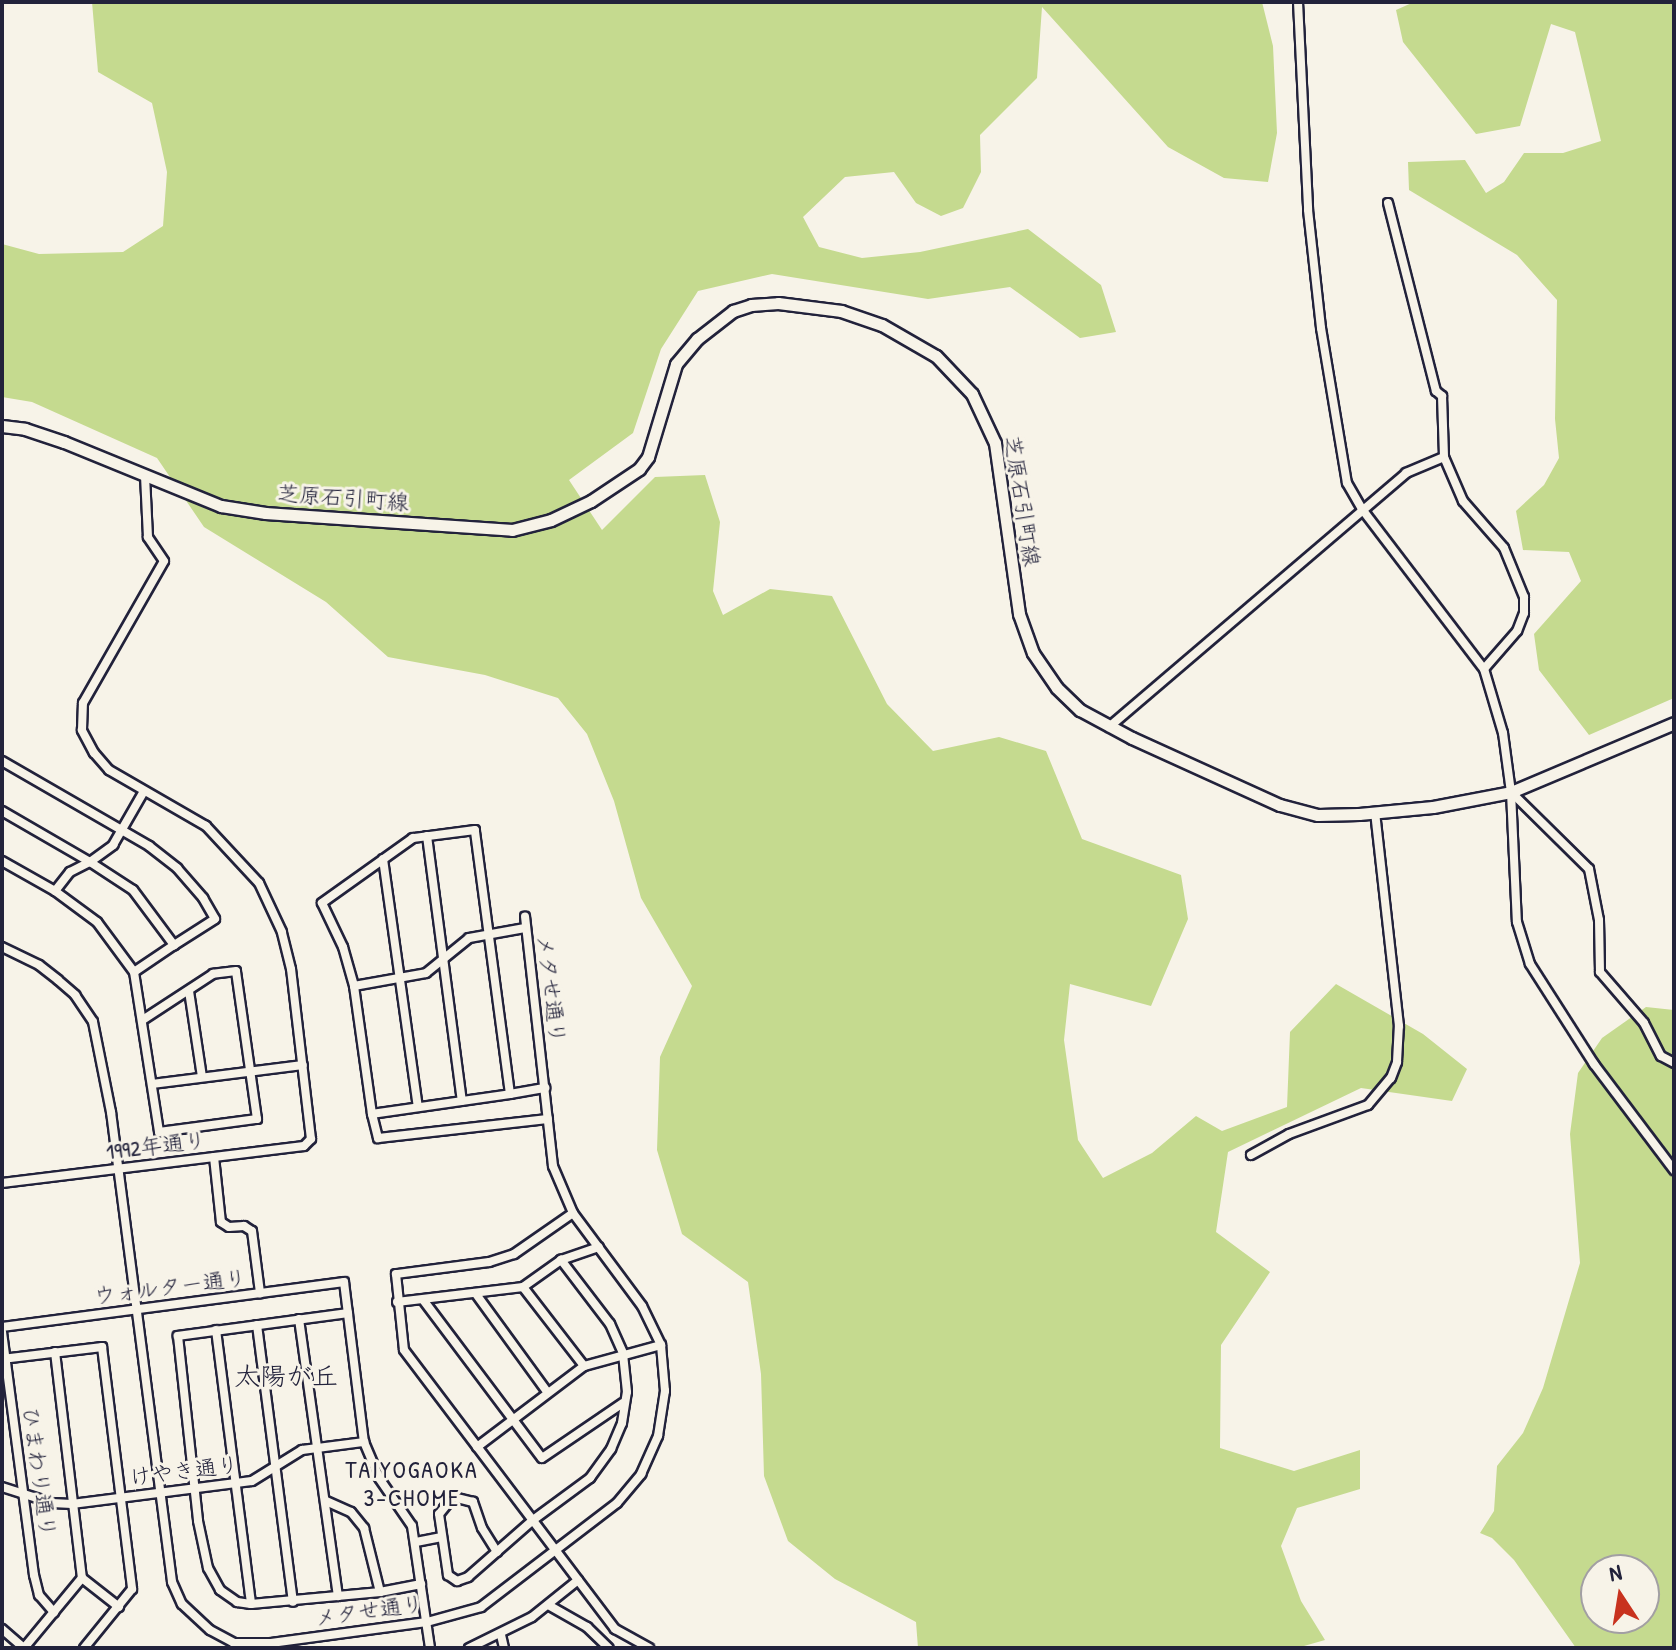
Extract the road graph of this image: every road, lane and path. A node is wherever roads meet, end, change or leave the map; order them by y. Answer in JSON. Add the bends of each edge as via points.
{"nodes":[{"id":1,"x":1298,"y":2,"type":"edge"},
{"id":2,"x":1388,"y":203,"type":"dead end"},
{"id":3,"x":2,"y":426,"type":"edge"},
{"id":4,"x":1444,"y":457,"type":"junction"},
{"id":5,"x":145,"y":476,"type":"junction"},
{"id":6,"x":1362,"y":509,"type":"junction"},
{"id":7,"x":1484,"y":669,"type":"junction"},
{"id":8,"x":1674,"y":723,"type":"edge"},
{"id":9,"x":1109,"y":727,"type":"junction"},
{"id":10,"x":4,"y":766,"type":"edge"},
{"id":11,"x":144,"y":791,"type":"junction"},
{"id":12,"x":1511,"y":792,"type":"junction"},
{"id":13,"x":2,"y":811,"type":"edge"},
{"id":14,"x":1375,"y":813,"type":"junction"},
{"id":15,"x":121,"y":831,"type":"junction"},
{"id":16,"x":427,"y":836,"type":"junction"},
{"id":17,"x":383,"y":859,"type":"junction"},
{"id":18,"x":2,"y":861,"type":"edge"},
{"id":19,"x":90,"y":862,"type":"junction"},
{"id":20,"x":55,"y":891,"type":"junction"},
{"id":21,"x":525,"y":917,"type":"dead end"},
{"id":22,"x":525,"y":928,"type":"junction"},
{"id":23,"x":486,"y":933,"type":"junction"},
{"id":24,"x":174,"y":945,"type":"junction"},
{"id":25,"x":2,"y":947,"type":"edge"},
{"id":26,"x":443,"y":959,"type":"junction"},
{"id":27,"x":134,"y":972,"type":"junction"},
{"id":28,"x":400,"y":978,"type":"junction"},
{"id":29,"x":354,"y":986,"type":"junction"},
{"id":30,"x":189,"y":991,"type":"junction"},
{"id":31,"x":144,"y":1019,"type":"junction"},
{"id":32,"x":1674,"y":1063,"type":"edge"},
{"id":33,"x":303,"y":1065,"type":"junction"},
{"id":34,"x":251,"y":1071,"type":"junction"},
{"id":35,"x":202,"y":1077,"type":"junction"},
{"id":36,"x":152,"y":1084,"type":"junction"},
{"id":37,"x":545,"y":1088,"type":"junction"},
{"id":38,"x":510,"y":1094,"type":"junction"},
{"id":39,"x":462,"y":1101,"type":"junction"},
{"id":40,"x":418,"y":1107,"type":"junction"},
{"id":41,"x":372,"y":1114,"type":"junction"},
{"id":42,"x":548,"y":1119,"type":"junction"},
{"id":43,"x":1251,"y":1155,"type":"dead end"},
{"id":44,"x":214,"y":1157,"type":"junction"},
{"id":45,"x":117,"y":1169,"type":"junction"},
{"id":46,"x":1674,"y":1170,"type":"edge"},
{"id":47,"x":2,"y":1183,"type":"edge"},
{"id":48,"x":573,"y":1213,"type":"junction"},
{"id":49,"x":599,"y":1247,"type":"junction"},
{"id":50,"x":561,"y":1260,"type":"junction"},
{"id":51,"x":523,"y":1287,"type":"junction"},
{"id":52,"x":260,"y":1293,"type":"junction"},
{"id":53,"x":476,"y":1294,"type":"junction"},
{"id":54,"x":424,"y":1301,"type":"junction"},
{"id":55,"x":397,"y":1302,"type":"junction"},
{"id":56,"x":134,"y":1310,"type":"junction"},
{"id":57,"x":348,"y":1313,"type":"junction"},
{"id":58,"x":299,"y":1319,"type":"junction"},
{"id":59,"x":257,"y":1325,"type":"junction"},
{"id":60,"x":2,"y":1330,"type":"edge"},
{"id":61,"x":216,"y":1330,"type":"junction"},
{"id":62,"x":661,"y":1345,"type":"junction"},
{"id":63,"x":55,"y":1352,"type":"junction"},
{"id":64,"x":623,"y":1353,"type":"junction"},
{"id":65,"x":4,"y":1358,"type":"edge"},
{"id":66,"x":584,"y":1366,"type":"junction"},
{"id":67,"x":548,"y":1393,"type":"junction"},
{"id":68,"x":623,"y":1403,"type":"junction"},
{"id":69,"x":515,"y":1420,"type":"junction"},
{"id":70,"x":364,"y":1442,"type":"junction"},
{"id":71,"x":477,"y":1447,"type":"junction"},
{"id":72,"x":319,"y":1448,"type":"junction"},
{"id":73,"x":276,"y":1469,"type":"junction"},
{"id":74,"x":235,"y":1483,"type":"junction"},
{"id":75,"x":2,"y":1487,"type":"edge"},
{"id":76,"x":194,"y":1488,"type":"junction"},
{"id":77,"x":158,"y":1492,"type":"junction"},
{"id":78,"x":23,"y":1493,"type":"junction"},
{"id":79,"x":120,"y":1497,"type":"junction"},
{"id":80,"x":326,"y":1501,"type":"junction"},
{"id":81,"x":72,"y":1504,"type":"junction"},
{"id":82,"x":533,"y":1520,"type":"junction"},
{"id":83,"x":442,"y":1537,"type":"junction"},
{"id":84,"x":416,"y":1542,"type":"junction"},
{"id":85,"x":497,"y":1552,"type":"junction"},
{"id":86,"x":555,"y":1552,"type":"junction"},
{"id":87,"x":82,"y":1578,"type":"junction"},
{"id":88,"x":578,"y":1580,"type":"junction"},
{"id":89,"x":421,"y":1584,"type":"junction"},
{"id":90,"x":380,"y":1592,"type":"junction"},
{"id":91,"x":338,"y":1596,"type":"junction"},
{"id":92,"x":293,"y":1602,"type":"junction"},
{"id":93,"x":251,"y":1604,"type":"junction"},
{"id":94,"x":550,"y":1606,"type":"junction"},
{"id":95,"x":119,"y":1607,"type":"junction"},
{"id":96,"x":54,"y":1612,"type":"junction"},
{"id":97,"x":427,"y":1622,"type":"junction"},
{"id":98,"x":2,"y":1629,"type":"edge"},
{"id":99,"x":501,"y":1635,"type":"junction"},
{"id":100,"x":271,"y":1645,"type":"edge"},
{"id":101,"x":24,"y":1648,"type":"edge"},
{"id":102,"x":84,"y":1648,"type":"edge"},
{"id":103,"x":430,"y":1648,"type":"edge"},
{"id":104,"x":469,"y":1648,"type":"edge"},
{"id":105,"x":504,"y":1648,"type":"edge"},
{"id":106,"x":609,"y":1648,"type":"edge"},
{"id":107,"x":649,"y":1648,"type":"edge"}],
"edges":[{"from":1,"to":6,"type":"street","via":[[1308,210],[1321,328],[1347,483]]},
{"from":2,"to":4,"type":"street","via":[[1436,391],[1442,396]]},
{"from":3,"to":5,"type":"main road","name":"芝原石引町線","via":[[64,442]]},
{"from":4,"to":6,"type":"street","via":[[1406,473]]},
{"from":4,"to":7,"type":"street","via":[[1463,501],[1504,548],[1524,597],[1517,631]]},
{"from":5,"to":9,"type":"main road","name":"芝原石引町線","via":[[221,506],[265,513],[512,530],[565,514],[639,469],[648,457],[676,364],[697,339],[733,311],[778,303],[841,311],[882,325],[936,356],[972,394],[995,443],[1019,614],[1033,653],[1057,688]]},
{"from":5,"to":11,"type":"street","via":[[148,537],[164,561],[83,703],[82,730],[109,770]]},
{"from":6,"to":7,"type":"street"},
{"from":6,"to":9,"type":"street"},
{"from":7,"to":12,"type":"street","via":[[1503,733]]},
{"from":8,"to":12,"type":"main road","name":"芝原石引町線"},
{"from":9,"to":14,"type":"main road","name":"芝原石引町線","via":[[1280,805],[1318,815]]},
{"from":10,"to":15,"type":"street"},
{"from":11,"to":15,"type":"street"},
{"from":11,"to":33,"type":"street","via":[[206,826],[259,883],[282,932],[291,969]]},
{"from":12,"to":14,"type":"main road","name":"芝原石引町線"},
{"from":12,"to":32,"type":"street","via":[[1589,869],[1599,920],[1600,972],[1644,1023],[1661,1056]]},
{"from":12,"to":46,"type":"street","via":[[1517,922],[1530,964],[1594,1064]]},
{"from":13,"to":19,"type":"street"},
{"from":14,"to":43,"type":"street","via":[[1399,1026],[1397,1062],[1368,1105],[1289,1134]]},
{"from":15,"to":19,"type":"street","via":[[113,845]]},
{"from":15,"to":24,"type":"street","via":[[177,868],[215,919]]},
{"from":16,"to":17,"type":"street","via":[[413,838]]},
{"from":16,"to":23,"type":"street","via":[[475,830]]},
{"from":16,"to":26,"type":"street"},
{"from":17,"to":28,"type":"street"},
{"from":17,"to":29,"type":"street","via":[[322,903]]},
{"from":18,"to":20,"type":"street"},
{"from":19,"to":20,"type":"street","via":[[70,872]]},
{"from":19,"to":24,"type":"street","via":[[133,890]]},
{"from":20,"to":27,"type":"street","via":[[97,922]]},
{"from":21,"to":22,"type":"street","name":"メタせ通り"},
{"from":22,"to":23,"type":"street"},
{"from":22,"to":37,"type":"street","name":"メタせ通り"},
{"from":23,"to":26,"type":"street","via":[[469,938]]},
{"from":23,"to":38,"type":"street"},
{"from":24,"to":27,"type":"street"},
{"from":25,"to":45,"type":"street","name":"メタせ通り","via":[[58,980],[93,1022]]},
{"from":26,"to":28,"type":"street","via":[[426,973]]},
{"from":26,"to":39,"type":"street"},
{"from":27,"to":31,"type":"street"},
{"from":28,"to":29,"type":"street"},
{"from":28,"to":40,"type":"street"},
{"from":29,"to":41,"type":"street"},
{"from":30,"to":31,"type":"street"},
{"from":30,"to":34,"type":"street","via":[[213,974],[236,971]]},
{"from":30,"to":35,"type":"street"},
{"from":31,"to":36,"type":"street"},
{"from":33,"to":34,"type":"street"},
{"from":33,"to":44,"type":"street","name":"1992年通り","via":[[311,1139],[304,1146]]},
{"from":34,"to":35,"type":"street"},
{"from":34,"to":36,"type":"street","via":[[257,1119],[159,1132]]},
{"from":35,"to":36,"type":"street"},
{"from":37,"to":38,"type":"street"},
{"from":37,"to":42,"type":"street","name":"メタせ通り"},
{"from":38,"to":39,"type":"street"},
{"from":39,"to":40,"type":"street"},
{"from":40,"to":41,"type":"street"},
{"from":41,"to":42,"type":"street","via":[[378,1138]]},
{"from":42,"to":48,"type":"street","name":"メタせ通り","via":[[553,1166]]},
{"from":44,"to":45,"type":"street","name":"1992年通り"},
{"from":44,"to":52,"type":"street","via":[[221,1222],[252,1231]]},
{"from":45,"to":47,"type":"street","name":"1992年通り"},
{"from":45,"to":56,"type":"street","name":"メタせ通り"},
{"from":48,"to":49,"type":"street","name":"メタせ通り"},
{"from":48,"to":55,"type":"street","via":[[514,1254],[396,1274]]},
{"from":49,"to":50,"type":"street"},
{"from":49,"to":62,"type":"street","name":"メタせ通り","via":[[642,1306]]},
{"from":50,"to":51,"type":"street"},
{"from":50,"to":64,"type":"street","via":[[610,1324]]},
{"from":51,"to":53,"type":"street"},
{"from":51,"to":66,"type":"street"},
{"from":52,"to":56,"type":"street","name":"ウォルター通り"},
{"from":52,"to":57,"type":"street","name":"ウォルター通り","via":[[344,1282]]},
{"from":53,"to":54,"type":"street"},
{"from":53,"to":67,"type":"street"},
{"from":54,"to":55,"type":"street"},
{"from":54,"to":69,"type":"street"},
{"from":55,"to":71,"type":"street","via":[[404,1350]]},
{"from":56,"to":60,"type":"street","name":"ウォルター通り"},
{"from":56,"to":77,"type":"street","name":"メタせ通り"},
{"from":57,"to":58,"type":"street"},
{"from":57,"to":70,"type":"street"},
{"from":58,"to":59,"type":"street"},
{"from":58,"to":72,"type":"street"},
{"from":59,"to":61,"type":"street"},
{"from":59,"to":73,"type":"street"},
{"from":60,"to":65,"type":"street","name":"ひまわり通り"},
{"from":61,"to":74,"type":"street"},
{"from":61,"to":76,"type":"street","via":[[178,1336]]},
{"from":62,"to":64,"type":"street"},
{"from":62,"to":86,"type":"street","name":"メタせ通り","via":[[665,1391],[658,1436],[641,1474],[617,1503]]},
{"from":63,"to":65,"type":"street"},
{"from":63,"to":79,"type":"street","via":[[102,1347]]},
{"from":63,"to":81,"type":"street"},
{"from":64,"to":66,"type":"street"},
{"from":64,"to":68,"type":"street"},
{"from":65,"to":78,"type":"street","name":"ひまわり通り"},
{"from":66,"to":67,"type":"street"},
{"from":67,"to":69,"type":"street"},
{"from":68,"to":69,"type":"street","via":[[542,1458]]},
{"from":68,"to":82,"type":"street","via":[[622,1423],[611,1449],[590,1478]]},
{"from":69,"to":71,"type":"street"},
{"from":70,"to":72,"type":"street","name":"けやき通り"},
{"from":70,"to":84,"type":"street"},
{"from":71,"to":82,"type":"street"},
{"from":72,"to":73,"type":"street","name":"けやき通り","via":[[302,1450]]},
{"from":72,"to":80,"type":"street"},
{"from":73,"to":74,"type":"street","name":"けやき通り"},
{"from":73,"to":92,"type":"street"},
{"from":74,"to":76,"type":"street","name":"けやき通り"},
{"from":74,"to":93,"type":"street"},
{"from":75,"to":78,"type":"street","name":"けやき通り"},
{"from":76,"to":77,"type":"street","name":"けやき通り"},
{"from":76,"to":93,"type":"street","via":[[213,1580],[237,1602]]},
{"from":77,"to":79,"type":"street","name":"けやき通り"},
{"from":77,"to":100,"type":"street","name":"メタせ通り","via":[[172,1582],[182,1604],[195,1619],[234,1643]]},
{"from":78,"to":81,"type":"street","name":"けやき通り"},
{"from":78,"to":96,"type":"street","name":"ひまわり通り","via":[[39,1595]]},
{"from":79,"to":81,"type":"street","name":"けやき通り"},
{"from":79,"to":95,"type":"street","via":[[132,1589]]},
{"from":80,"to":90,"type":"street","via":[[351,1512],[364,1528]]},
{"from":80,"to":91,"type":"street"},
{"from":81,"to":87,"type":"street"},
{"from":82,"to":85,"type":"street"},
{"from":82,"to":86,"type":"street"},
{"from":83,"to":84,"type":"street"},
{"from":83,"to":85,"type":"street","via":[[448,1575],[457,1581]]},
{"from":83,"to":85,"type":"street","via":[[439,1514],[453,1497],[473,1502]]},
{"from":84,"to":89,"type":"street"},
{"from":86,"to":88,"type":"street"},
{"from":86,"to":97,"type":"street","name":"メタせ通り","via":[[481,1607]]},
{"from":87,"to":95,"type":"street"},
{"from":87,"to":96,"type":"street"},
{"from":88,"to":94,"type":"street"},
{"from":88,"to":107,"type":"street","via":[[615,1629]]},
{"from":89,"to":90,"type":"street"},
{"from":89,"to":97,"type":"street"},
{"from":90,"to":91,"type":"street"},
{"from":91,"to":92,"type":"street"},
{"from":92,"to":93,"type":"street"},
{"from":94,"to":99,"type":"street"},
{"from":94,"to":106,"type":"street","via":[[587,1627]]},
{"from":95,"to":102,"type":"street"},
{"from":96,"to":101,"type":"street"},
{"from":97,"to":100,"type":"street","name":"メタせ通り"},
{"from":97,"to":103,"type":"street"},
{"from":98,"to":101,"type":"street"},
{"from":99,"to":104,"type":"street"},
{"from":99,"to":105,"type":"street"}]}
